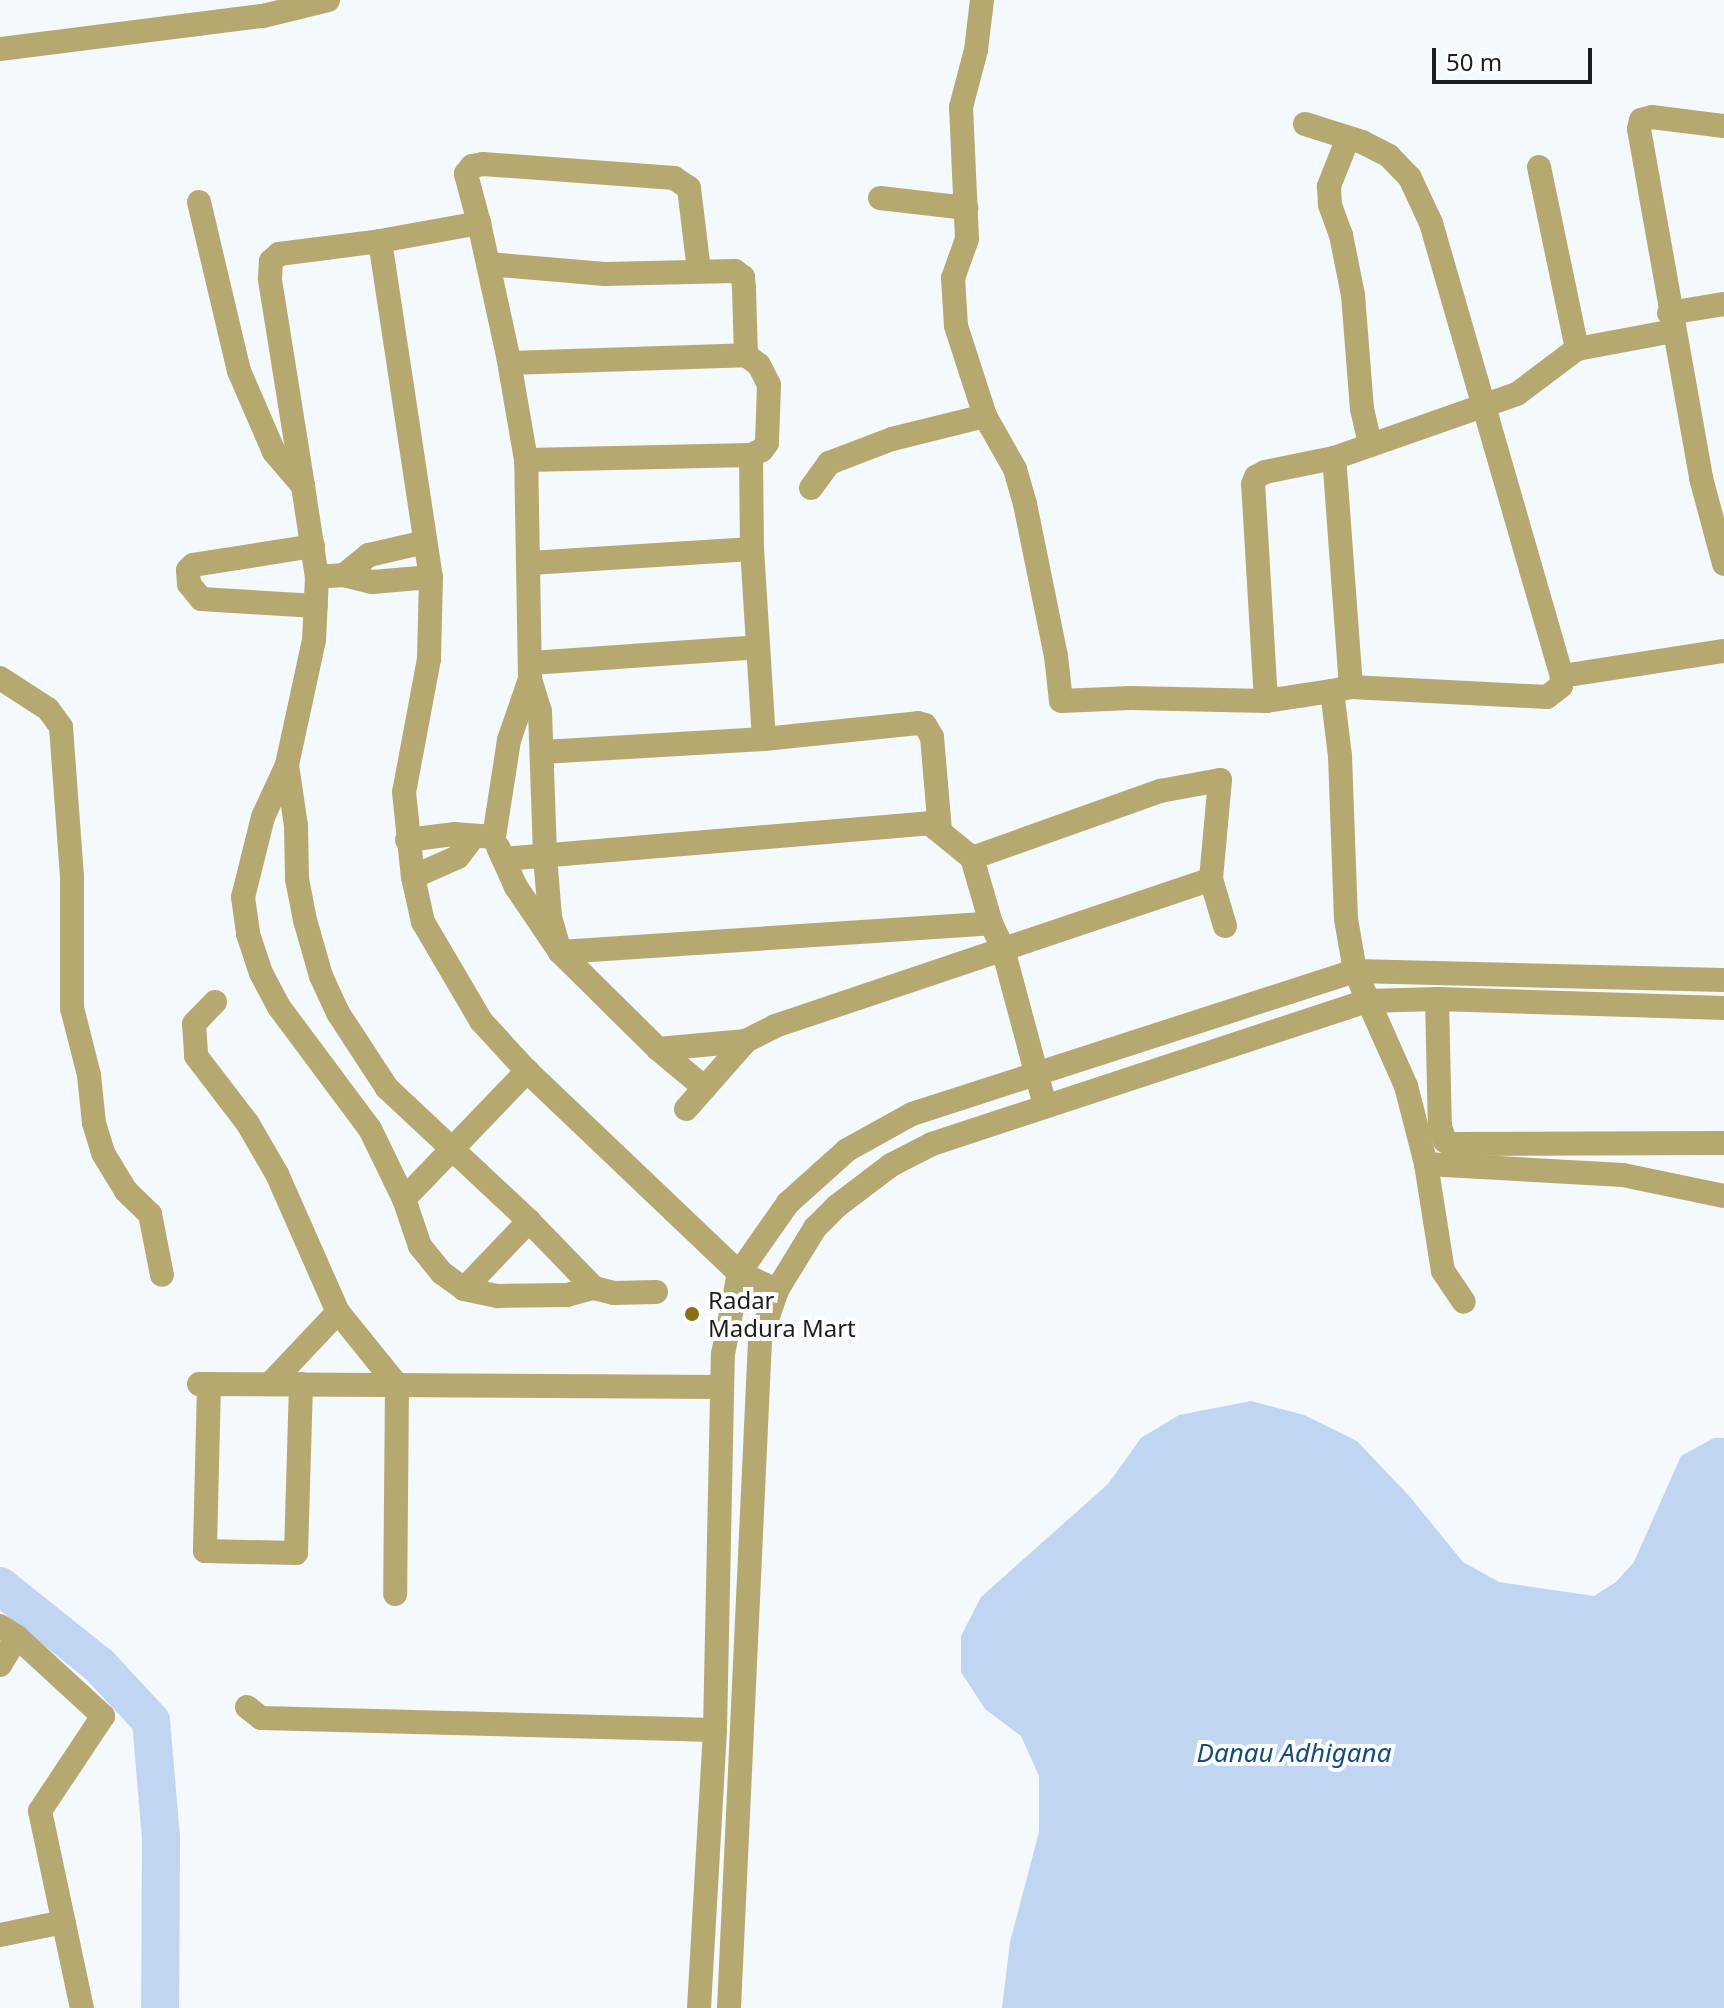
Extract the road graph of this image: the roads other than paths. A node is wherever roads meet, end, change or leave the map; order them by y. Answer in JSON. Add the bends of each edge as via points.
{"nodes":[{"id":1,"x":328,"y":0,"type":"edge"},
{"id":2,"x":982,"y":0,"type":"edge"},
{"id":3,"x":0,"y":49,"type":"edge"},
{"id":4,"x":1305,"y":124,"type":"dead end"},
{"id":5,"x":1724,"y":126,"type":"edge"},
{"id":6,"x":1348,"y":138,"type":"junction"},
{"id":7,"x":1539,"y":167,"type":"dead end"},
{"id":8,"x":880,"y":198,"type":"dead end"},
{"id":9,"x":199,"y":202,"type":"dead end"},
{"id":10,"x":966,"y":208,"type":"junction"},
{"id":11,"x":479,"y":223,"type":"junction"},
{"id":12,"x":380,"y":241,"type":"junction"},
{"id":13,"x":488,"y":264,"type":"junction"},
{"id":14,"x":699,"y":271,"type":"junction"},
{"id":15,"x":1724,"y":304,"type":"edge"},
{"id":16,"x":1671,"y":322,"type":"junction"},
{"id":17,"x":1577,"y":349,"type":"junction"},
{"id":18,"x":746,"y":355,"type":"junction"},
{"id":19,"x":510,"y":363,"type":"junction"},
{"id":20,"x":1486,"y":406,"type":"junction"},
{"id":21,"x":985,"y":416,"type":"junction"},
{"id":22,"x":1370,"y":445,"type":"junction"},
{"id":23,"x":751,"y":455,"type":"junction"},
{"id":24,"x":1334,"y":458,"type":"junction"},
{"id":25,"x":526,"y":460,"type":"junction"},
{"id":26,"x":1712,"y":475,"type":"edge"},
{"id":27,"x":303,"y":486,"type":"junction"},
{"id":28,"x":811,"y":488,"type":"dead end"},
{"id":29,"x":425,"y":542,"type":"junction"},
{"id":30,"x":313,"y":546,"type":"junction"},
{"id":31,"x":752,"y":549,"type":"junction"},
{"id":32,"x":530,"y":563,"type":"junction"},
{"id":33,"x":1724,"y":564,"type":"edge"},
{"id":34,"x":344,"y":575,"type":"junction"},
{"id":35,"x":317,"y":577,"type":"junction"},
{"id":36,"x":431,"y":577,"type":"junction"},
{"id":37,"x":316,"y":606,"type":"junction"},
{"id":38,"x":757,"y":647,"type":"junction"},
{"id":39,"x":1724,"y":651,"type":"edge"},
{"id":40,"x":530,"y":671,"type":"junction"},
{"id":41,"x":1562,"y":676,"type":"junction"},
{"id":42,"x":0,"y":678,"type":"edge"},
{"id":43,"x":1342,"y":689,"type":"junction"},
{"id":44,"x":1266,"y":701,"type":"junction"},
{"id":45,"x":764,"y":739,"type":"junction"},
{"id":46,"x":543,"y":752,"type":"junction"},
{"id":47,"x":287,"y":765,"type":"junction"},
{"id":48,"x":940,"y":830,"type":"junction"},
{"id":49,"x":407,"y":840,"type":"junction"},
{"id":50,"x":490,"y":844,"type":"junction"},
{"id":51,"x":545,"y":856,"type":"junction"},
{"id":52,"x":972,"y":858,"type":"junction"},
{"id":53,"x":413,"y":877,"type":"junction"},
{"id":54,"x":1211,"y":879,"type":"junction"},
{"id":55,"x":991,"y":923,"type":"junction"},
{"id":56,"x":1225,"y":926,"type":"dead end"},
{"id":57,"x":1003,"y":949,"type":"junction"},
{"id":58,"x":560,"y":952,"type":"junction"},
{"id":59,"x":1355,"y":971,"type":"junction"},
{"id":60,"x":1724,"y":980,"type":"edge"},
{"id":61,"x":1437,"y":999,"type":"junction"},
{"id":62,"x":1366,"y":1001,"type":"junction"},
{"id":63,"x":215,"y":1002,"type":"dead end"},
{"id":64,"x":1724,"y":1008,"type":"edge"},
{"id":65,"x":746,"y":1041,"type":"junction"},
{"id":66,"x":658,"y":1049,"type":"junction"},
{"id":67,"x":527,"y":1071,"type":"junction"},
{"id":68,"x":1035,"y":1071,"type":"junction"},
{"id":69,"x":705,"y":1088,"type":"junction"},
{"id":70,"x":1045,"y":1106,"type":"junction"},
{"id":71,"x":686,"y":1109,"type":"dead end"},
{"id":72,"x":1724,"y":1143,"type":"edge"},
{"id":73,"x":452,"y":1149,"type":"junction"},
{"id":74,"x":1426,"y":1164,"type":"junction"},
{"id":75,"x":1724,"y":1196,"type":"edge"},
{"id":76,"x":404,"y":1199,"type":"junction"},
{"id":77,"x":529,"y":1221,"type":"junction"},
{"id":78,"x":739,"y":1273,"type":"junction"},
{"id":79,"x":162,"y":1275,"type":"dead end"},
{"id":80,"x":594,"y":1288,"type":"junction"},
{"id":81,"x":464,"y":1289,"type":"junction"},
{"id":82,"x":777,"y":1290,"type":"junction"},
{"id":83,"x":656,"y":1292,"type":"dead end"},
{"id":84,"x":1464,"y":1302,"type":"dead end"},
{"id":85,"x":338,"y":1312,"type":"junction"},
{"id":86,"x":270,"y":1384,"type":"junction"},
{"id":87,"x":301,"y":1384,"type":"junction"},
{"id":88,"x":397,"y":1385,"type":"junction"},
{"id":89,"x":722,"y":1387,"type":"junction"},
{"id":90,"x":395,"y":1594,"type":"dead end"},
{"id":91,"x":9,"y":1632,"type":"edge"},
{"id":92,"x":0,"y":1665,"type":"edge"},
{"id":93,"x":247,"y":1707,"type":"dead end"},
{"id":94,"x":715,"y":1730,"type":"junction"},
{"id":95,"x":64,"y":1922,"type":"junction"},
{"id":96,"x":0,"y":1935,"type":"edge"},
{"id":97,"x":82,"y":2008,"type":"edge"},
{"id":98,"x":699,"y":2008,"type":"edge"},
{"id":99,"x":729,"y":2008,"type":"edge"}],
"edges":[{"from":1,"to":3,"type":"street","via":[[263,16]]},
{"from":2,"to":10,"type":"street","via":[[961,107]]},
{"from":4,"to":6,"type":"street"},
{"from":5,"to":16,"type":"street","via":[[1652,117],[1639,124]]},
{"from":6,"to":20,"type":"street","via":[[1389,156],[1410,178],[1431,223]]},
{"from":6,"to":22,"type":"street","via":[[1329,186],[1330,205],[1353,295],[1354,346]]},
{"from":7,"to":17,"type":"street"},
{"from":8,"to":10,"type":"street"},
{"from":9,"to":27,"type":"street","via":[[239,371],[274,452]]},
{"from":10,"to":21,"type":"street","via":[[967,239],[953,278],[956,326]]},
{"from":11,"to":12,"type":"street"},
{"from":11,"to":13,"type":"street"},
{"from":11,"to":14,"type":"street","via":[[466,174],[472,166],[674,178],[689,188]]},
{"from":12,"to":27,"type":"street","via":[[279,254],[271,261]]},
{"from":12,"to":29,"type":"street"},
{"from":13,"to":14,"type":"street","via":[[594,274]]},
{"from":13,"to":19,"type":"street"},
{"from":14,"to":18,"type":"street","via":[[728,269],[743,277]]},
{"from":15,"to":16,"type":"street"},
{"from":16,"to":17,"type":"street"},
{"from":16,"to":26,"type":"street"},
{"from":17,"to":20,"type":"street","via":[[1517,394]]},
{"from":18,"to":19,"type":"street"},
{"from":18,"to":23,"type":"street","via":[[759,365],[769,385],[767,443]]},
{"from":19,"to":25,"type":"street"},
{"from":20,"to":22,"type":"street"},
{"from":20,"to":41,"type":"street"},
{"from":21,"to":28,"type":"street","via":[[892,439],[829,463]]},
{"from":21,"to":44,"type":"street","via":[[1015,469],[1025,504],[1061,701]]},
{"from":22,"to":24,"type":"street"},
{"from":23,"to":25,"type":"street"},
{"from":23,"to":31,"type":"street"},
{"from":24,"to":43,"type":"street"},
{"from":24,"to":44,"type":"street","via":[[1265,472],[1253,484]]},
{"from":25,"to":32,"type":"street"},
{"from":26,"to":33,"type":"street"},
{"from":27,"to":30,"type":"street"},
{"from":29,"to":34,"type":"street","via":[[369,555]]},
{"from":29,"to":36,"type":"street"},
{"from":30,"to":35,"type":"street"},
{"from":30,"to":37,"type":"street","via":[[188,570],[191,590],[201,599]]},
{"from":31,"to":32,"type":"street"},
{"from":31,"to":38,"type":"street"},
{"from":32,"to":40,"type":"street"},
{"from":34,"to":35,"type":"street"},
{"from":34,"to":36,"type":"street","via":[[372,582]]},
{"from":35,"to":37,"type":"street"},
{"from":36,"to":49,"type":"street","via":[[429,659],[404,792]]},
{"from":37,"to":47,"type":"street","via":[[314,640]]},
{"from":38,"to":40,"type":"street"},
{"from":38,"to":45,"type":"street"},
{"from":39,"to":41,"type":"street"},
{"from":40,"to":46,"type":"street"},
{"from":40,"to":50,"type":"street","via":[[509,740]]},
{"from":41,"to":43,"type":"street","via":[[1561,686],[1547,697]]},
{"from":42,"to":79,"type":"street","via":[[48,709],[61,727],[72,876],[72,1008],[103,1153],[126,1191],[150,1214]]},
{"from":43,"to":44,"type":"street"},
{"from":43,"to":59,"type":"street","via":[[1346,919]]},
{"from":45,"to":46,"type":"street"},
{"from":45,"to":48,"type":"street","via":[[925,725],[932,737]]},
{"from":46,"to":51,"type":"street"},
{"from":47,"to":73,"type":"street","via":[[297,879],[321,976],[345,1025],[387,1088]]},
{"from":47,"to":76,"type":"street","via":[[263,817],[243,897],[248,934],[279,1007],[370,1129]]},
{"from":48,"to":51,"type":"street","via":[[916,822]]},
{"from":48,"to":52,"type":"street"},
{"from":49,"to":50,"type":"street","via":[[454,834]]},
{"from":49,"to":53,"type":"street"},
{"from":50,"to":51,"type":"street"},
{"from":50,"to":53,"type":"street"},
{"from":50,"to":58,"type":"street"},
{"from":51,"to":58,"type":"street","via":[[550,917]]},
{"from":52,"to":54,"type":"street","via":[[1160,791],[1220,780]]},
{"from":52,"to":55,"type":"street"},
{"from":53,"to":67,"type":"street","via":[[423,922],[446,965],[481,1021]]},
{"from":54,"to":56,"type":"street"},
{"from":54,"to":57,"type":"street"},
{"from":55,"to":57,"type":"street"},
{"from":55,"to":58,"type":"street"},
{"from":57,"to":65,"type":"street","via":[[832,1004]]},
{"from":57,"to":68,"type":"street"},
{"from":58,"to":66,"type":"street"},
{"from":59,"to":60,"type":"street"},
{"from":59,"to":62,"type":"street"},
{"from":59,"to":68,"type":"street"},
{"from":61,"to":62,"type":"street"},
{"from":61,"to":64,"type":"street"},
{"from":61,"to":72,"type":"street","via":[[1440,1127],[1450,1144]]},
{"from":62,"to":70,"type":"street"},
{"from":62,"to":74,"type":"street","via":[[1406,1086]]},
{"from":63,"to":85,"type":"street","via":[[194,1024],[196,1056],[248,1124],[277,1174]]},
{"from":65,"to":66,"type":"street"},
{"from":65,"to":69,"type":"street"},
{"from":66,"to":69,"type":"street"},
{"from":67,"to":73,"type":"street"},
{"from":67,"to":78,"type":"street"},
{"from":68,"to":70,"type":"street"},
{"from":68,"to":78,"type":"street","via":[[912,1114],[847,1150],[788,1203]]},
{"from":69,"to":71,"type":"street"},
{"from":70,"to":82,"type":"street","via":[[932,1144],[858,1186],[815,1228]]},
{"from":73,"to":76,"type":"street"},
{"from":73,"to":77,"type":"street"},
{"from":74,"to":75,"type":"street","via":[[1623,1175]]},
{"from":74,"to":84,"type":"street","via":[[1443,1271]]},
{"from":76,"to":81,"type":"street","via":[[420,1246]]},
{"from":77,"to":80,"type":"street"},
{"from":77,"to":81,"type":"street"},
{"from":78,"to":82,"type":"street"},
{"from":78,"to":89,"type":"street"},
{"from":80,"to":81,"type":"street","via":[[535,1298]]},
{"from":80,"to":83,"type":"street"},
{"from":82,"to":99,"type":"street","via":[[760,1340],[756,1394]]},
{"from":85,"to":86,"type":"street"},
{"from":85,"to":88,"type":"street"},
{"from":86,"to":87,"type":"street"},
{"from":86,"to":87,"type":"street","via":[[204,1384],[205,1551],[296,1553]]},
{"from":87,"to":88,"type":"street"},
{"from":88,"to":89,"type":"street"},
{"from":88,"to":90,"type":"street"},
{"from":89,"to":94,"type":"street"},
{"from":91,"to":92,"type":"street"},
{"from":91,"to":95,"type":"street","via":[[103,1716],[40,1811]]},
{"from":93,"to":94,"type":"street","via":[[261,1718]]},
{"from":94,"to":98,"type":"street"},
{"from":95,"to":96,"type":"street"},
{"from":95,"to":97,"type":"street"}]}
